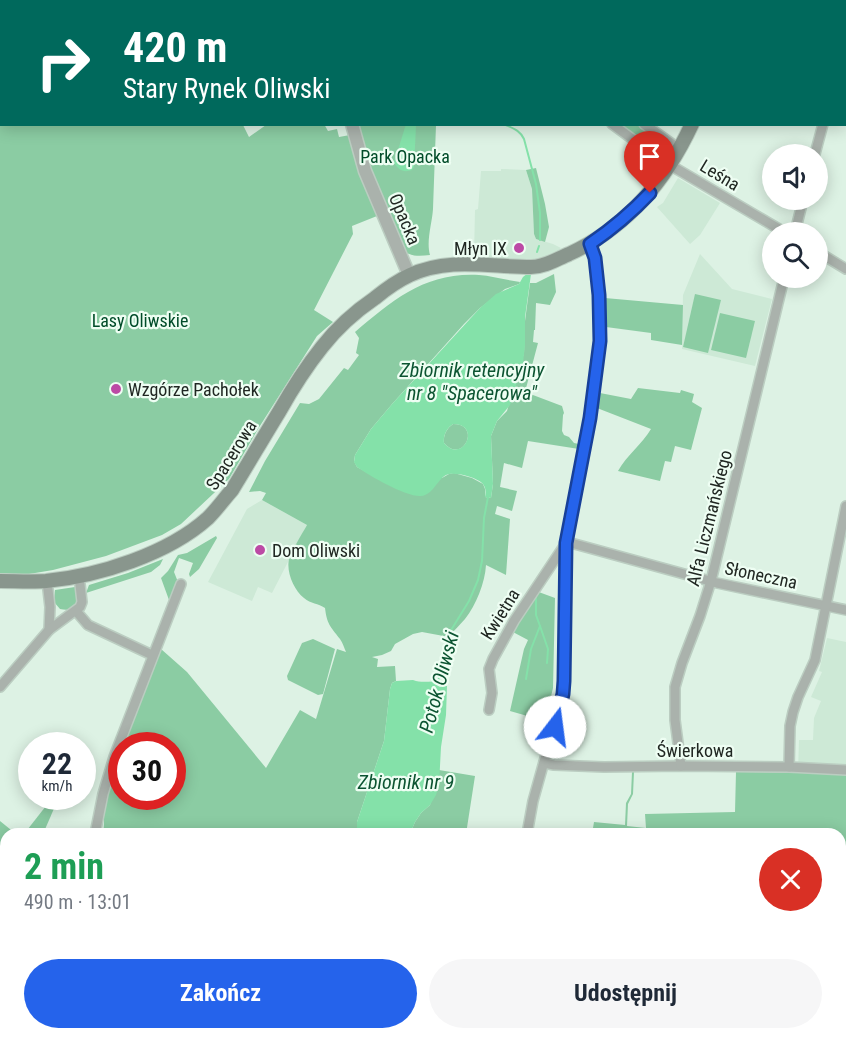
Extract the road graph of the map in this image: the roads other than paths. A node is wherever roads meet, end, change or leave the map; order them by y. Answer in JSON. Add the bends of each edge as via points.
{"nodes":[{"id":1,"x":353,"y":126,"type":"edge"},
{"id":2,"x":615,"y":126,"type":"edge"},
{"id":3,"x":647,"y":126,"type":"edge"},
{"id":4,"x":691,"y":126,"type":"edge"},
{"id":5,"x":822,"y":126,"type":"edge"},
{"id":6,"x":818,"y":144,"type":"edge"},
{"id":7,"x":679,"y":149,"type":"junction"},
{"id":8,"x":670,"y":165,"type":"junction"},
{"id":9,"x":767,"y":222,"type":"edge"},
{"id":10,"x":590,"y":244,"type":"junction"},
{"id":11,"x":828,"y":258,"type":"edge"},
{"id":12,"x":846,"y":269,"type":"edge"},
{"id":13,"x":402,"y":279,"type":"junction"},
{"id":14,"x":781,"y":288,"type":"edge"},
{"id":15,"x":846,"y":506,"type":"edge"},
{"id":16,"x":566,"y":543,"type":"junction"},
{"id":17,"x":79,"y":576,"type":"junction"},
{"id":18,"x":0,"y":581,"type":"edge"},
{"id":19,"x":47,"y":581,"type":"junction"},
{"id":20,"x":711,"y":581,"type":"junction"},
{"id":21,"x":181,"y":584,"type":"dead end"},
{"id":22,"x":826,"y":606,"type":"junction"},
{"id":23,"x":50,"y":607,"type":"junction"},
{"id":24,"x":846,"y":610,"type":"edge"},
{"id":25,"x":76,"y":611,"type":"junction"},
{"id":26,"x":65,"y":617,"type":"junction"},
{"id":27,"x":49,"y":630,"type":"junction"},
{"id":28,"x":153,"y":655,"type":"junction"},
{"id":29,"x":0,"y":687,"type":"edge"},
{"id":30,"x":489,"y":710,"type":"dead end"},
{"id":31,"x":544,"y":763,"type":"junction"},
{"id":32,"x":681,"y":766,"type":"junction"},
{"id":33,"x":789,"y":767,"type":"junction"},
{"id":34,"x":846,"y":770,"type":"edge"},
{"id":35,"x":96,"y":828,"type":"edge"},
{"id":36,"x":527,"y":828,"type":"edge"}],
"edges":[{"from":1,"to":13,"type":"street","name":"Opacka","via":[[365,171],[402,260]]},
{"from":2,"to":8,"type":"street","name":"Leśna"},
{"from":3,"to":7,"type":"street"},
{"from":4,"to":7,"type":"main road","name":"Spacerowa"},
{"from":5,"to":6,"type":"street"},
{"from":7,"to":8,"type":"main road","name":"Spacerowa"},
{"from":8,"to":9,"type":"street","name":"Leśna"},
{"from":8,"to":10,"type":"main road","name":"Spacerowa","via":[[635,209]]},
{"from":10,"to":13,"type":"main road","name":"Spacerowa","via":[[536,267],[448,264]]},
{"from":10,"to":16,"type":"street","name":"Kwietna","via":[[599,295],[600,341]]},
{"from":11,"to":12,"type":"street"},
{"from":13,"to":17,"type":"main road","name":"Spacerowa","via":[[367,304],[323,345],[232,490],[208,517],[152,553]]},
{"from":14,"to":20,"type":"street","name":"Alfa Liczmańskiego"},
{"from":15,"to":22,"type":"street"},
{"from":16,"to":20,"type":"street","name":"Słoneczna"},
{"from":16,"to":30,"type":"street","name":"Kwietna","via":[[493,659],[489,669]]},
{"from":16,"to":31,"type":"street","name":"Kwietna","via":[[563,694]]},
{"from":17,"to":19,"type":"main road","name":"Spacerowa"},
{"from":17,"to":25,"type":"street","via":[[82,602]]},
{"from":18,"to":19,"type":"main road","name":"Spacerowa"},
{"from":19,"to":23,"type":"street"},
{"from":20,"to":22,"type":"street","name":"Słoneczna"},
{"from":20,"to":32,"type":"street","name":"Alfa Liczmańskiego","via":[[675,687]]},
{"from":21,"to":28,"type":"street"},
{"from":22,"to":24,"type":"street","name":"Słoneczna"},
{"from":22,"to":33,"type":"street","via":[[815,660],[793,712]]},
{"from":23,"to":26,"type":"street"},
{"from":23,"to":27,"type":"street"},
{"from":25,"to":26,"type":"street"},
{"from":25,"to":28,"type":"street","via":[[88,625]]},
{"from":26,"to":27,"type":"street"},
{"from":27,"to":29,"type":"street"},
{"from":28,"to":35,"type":"street","via":[[114,757]]},
{"from":31,"to":32,"type":"street","name":"Świerkowa","via":[[623,768]]},
{"from":31,"to":36,"type":"street","name":"Kwietna"},
{"from":32,"to":33,"type":"street","name":"Świerkowa"},
{"from":33,"to":34,"type":"street","name":"Świerkowa"}]}
